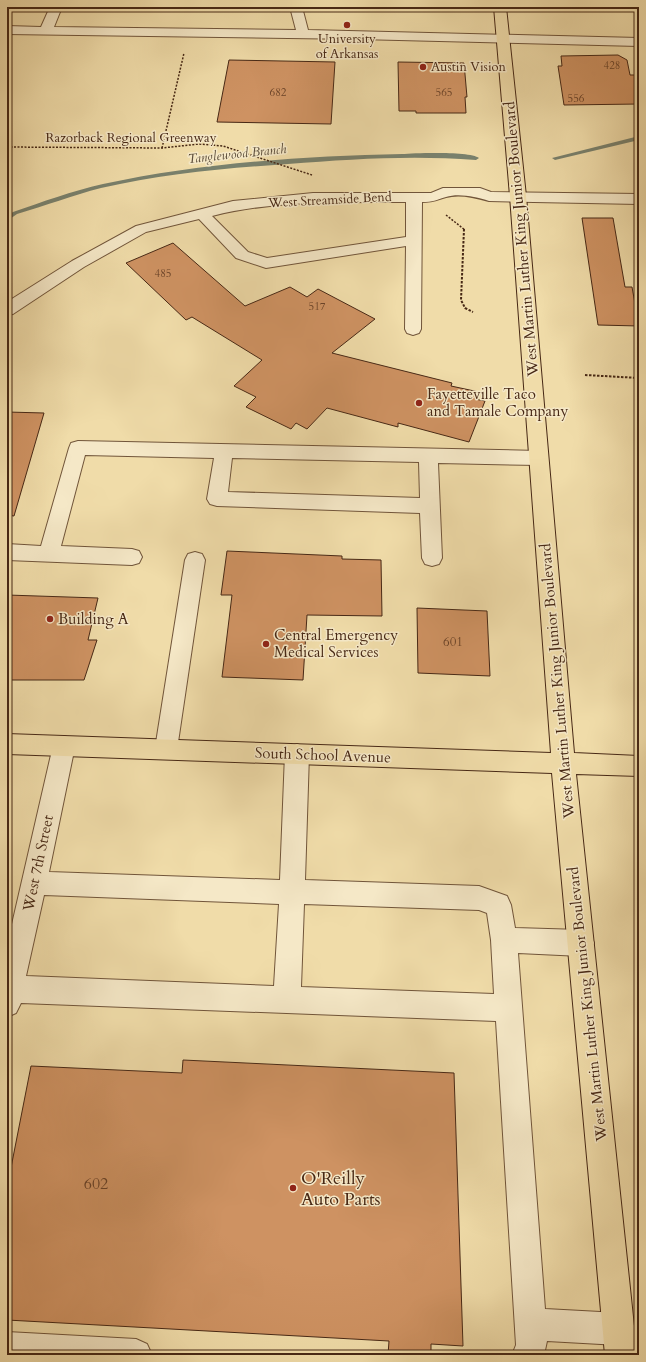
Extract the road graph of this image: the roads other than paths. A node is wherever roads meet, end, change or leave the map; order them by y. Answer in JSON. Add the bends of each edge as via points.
{"nodes":[{"id":1,"x":56,"y":7,"type":"edge"},
{"id":2,"x":296,"y":7,"type":"edge"},
{"id":3,"x":500,"y":7,"type":"edge"},
{"id":4,"x":7,"y":30,"type":"edge"},
{"id":5,"x":46,"y":31,"type":"junction"},
{"id":6,"x":304,"y":34,"type":"junction"},
{"id":7,"x":504,"y":39,"type":"junction"},
{"id":8,"x":639,"y":42,"type":"edge"},
{"id":9,"x":518,"y":196,"type":"junction"},
{"id":10,"x":414,"y":197,"type":"junction"},
{"id":11,"x":639,"y":199,"type":"edge"},
{"id":12,"x":202,"y":214,"type":"junction"},
{"id":13,"x":414,"y":240,"type":"junction"},
{"id":14,"x":7,"y":310,"type":"edge"},
{"id":15,"x":413,"y":329,"type":"dead end"},
{"id":16,"x":224,"y":451,"type":"junction"},
{"id":17,"x":428,"y":455,"type":"junction"},
{"id":18,"x":539,"y":458,"type":"junction"},
{"id":19,"x":430,"y":506,"type":"junction"},
{"id":20,"x":7,"y":552,"type":"edge"},
{"id":21,"x":49,"y":554,"type":"junction"},
{"id":22,"x":132,"y":557,"type":"dead end"},
{"id":23,"x":432,"y":558,"type":"dead end"},
{"id":24,"x":195,"y":560,"type":"dead end"},
{"id":25,"x":7,"y":744,"type":"edge"},
{"id":26,"x":64,"y":746,"type":"junction"},
{"id":27,"x":166,"y":750,"type":"junction"},
{"id":28,"x":297,"y":754,"type":"junction"},
{"id":29,"x":563,"y":764,"type":"junction"},
{"id":30,"x":639,"y":766,"type":"edge"},
{"id":31,"x":34,"y":883,"type":"junction"},
{"id":32,"x":292,"y":892,"type":"junction"},
{"id":33,"x":504,"y":940,"type":"junction"},
{"id":34,"x":581,"y":942,"type":"junction"},
{"id":35,"x":9,"y":997,"type":"edge"},
{"id":36,"x":287,"y":998,"type":"junction"},
{"id":37,"x":509,"y":1008,"type":"junction"},
{"id":38,"x":530,"y":1324,"type":"junction"},
{"id":39,"x":620,"y":1342,"type":"edge"},
{"id":40,"x":7,"y":1348,"type":"edge"},
{"id":41,"x":136,"y":1355,"type":"edge"},
{"id":42,"x":528,"y":1355,"type":"edge"}],
"edges":[{"from":1,"to":5,"type":"street"},
{"from":2,"to":6,"type":"street"},
{"from":3,"to":7,"type":"main road","name":"West Martin Luther King Junior Boulevard"},
{"from":4,"to":5,"type":"street"},
{"from":5,"to":6,"type":"street"},
{"from":6,"to":7,"type":"street"},
{"from":7,"to":8,"type":"street"},
{"from":7,"to":9,"type":"main road","name":"West Martin Luther King Junior Boulevard"},
{"from":9,"to":10,"type":"street","name":"West Streamside Bend","via":[[489,196],[483,201],[444,201],[439,196]]},
{"from":9,"to":11,"type":"street","name":"West Streamside Bend"},
{"from":9,"to":18,"type":"main road","name":"West Martin Luther King Junior Boulevard"},
{"from":10,"to":12,"type":"street","name":"West Streamside Bend","via":[[313,198],[233,206]]},
{"from":10,"to":13,"type":"street"},
{"from":12,"to":13,"type":"street","via":[[242,255],[266,263]]},
{"from":12,"to":14,"type":"street","name":"West Streamside Bend","via":[[141,229],[78,264]]},
{"from":13,"to":15,"type":"street"},
{"from":16,"to":17,"type":"street"},
{"from":16,"to":19,"type":"street","via":[[218,499]]},
{"from":16,"to":21,"type":"street","via":[[78,448]]},
{"from":17,"to":18,"type":"street"},
{"from":17,"to":19,"type":"street"},
{"from":18,"to":29,"type":"main road","name":"West Martin Luther King Junior Boulevard"},
{"from":19,"to":23,"type":"street"},
{"from":20,"to":21,"type":"street"},
{"from":21,"to":22,"type":"street"},
{"from":24,"to":27,"type":"street"},
{"from":25,"to":26,"type":"main road","name":"South School Avenue"},
{"from":26,"to":27,"type":"main road","name":"South School Avenue"},
{"from":26,"to":31,"type":"street","name":"West 7th Street"},
{"from":27,"to":28,"type":"main road","name":"South School Avenue"},
{"from":28,"to":29,"type":"main road","name":"South School Avenue"},
{"from":28,"to":32,"type":"street"},
{"from":29,"to":30,"type":"main road","name":"South School Avenue"},
{"from":29,"to":34,"type":"main road","name":"West Martin Luther King Junior Boulevard"},
{"from":31,"to":32,"type":"street"},
{"from":31,"to":35,"type":"street","name":"West 7th Street"},
{"from":32,"to":33,"type":"street","via":[[479,898],[498,905]]},
{"from":32,"to":36,"type":"street"},
{"from":33,"to":34,"type":"street"},
{"from":33,"to":37,"type":"street"},
{"from":34,"to":39,"type":"main road","name":"West Martin Luther King Junior Boulevard"},
{"from":35,"to":36,"type":"street"},
{"from":36,"to":37,"type":"street"},
{"from":37,"to":38,"type":"street"},
{"from":38,"to":39,"type":"street"},
{"from":38,"to":42,"type":"street","via":[[532,1345]]},
{"from":40,"to":41,"type":"street"}]}
